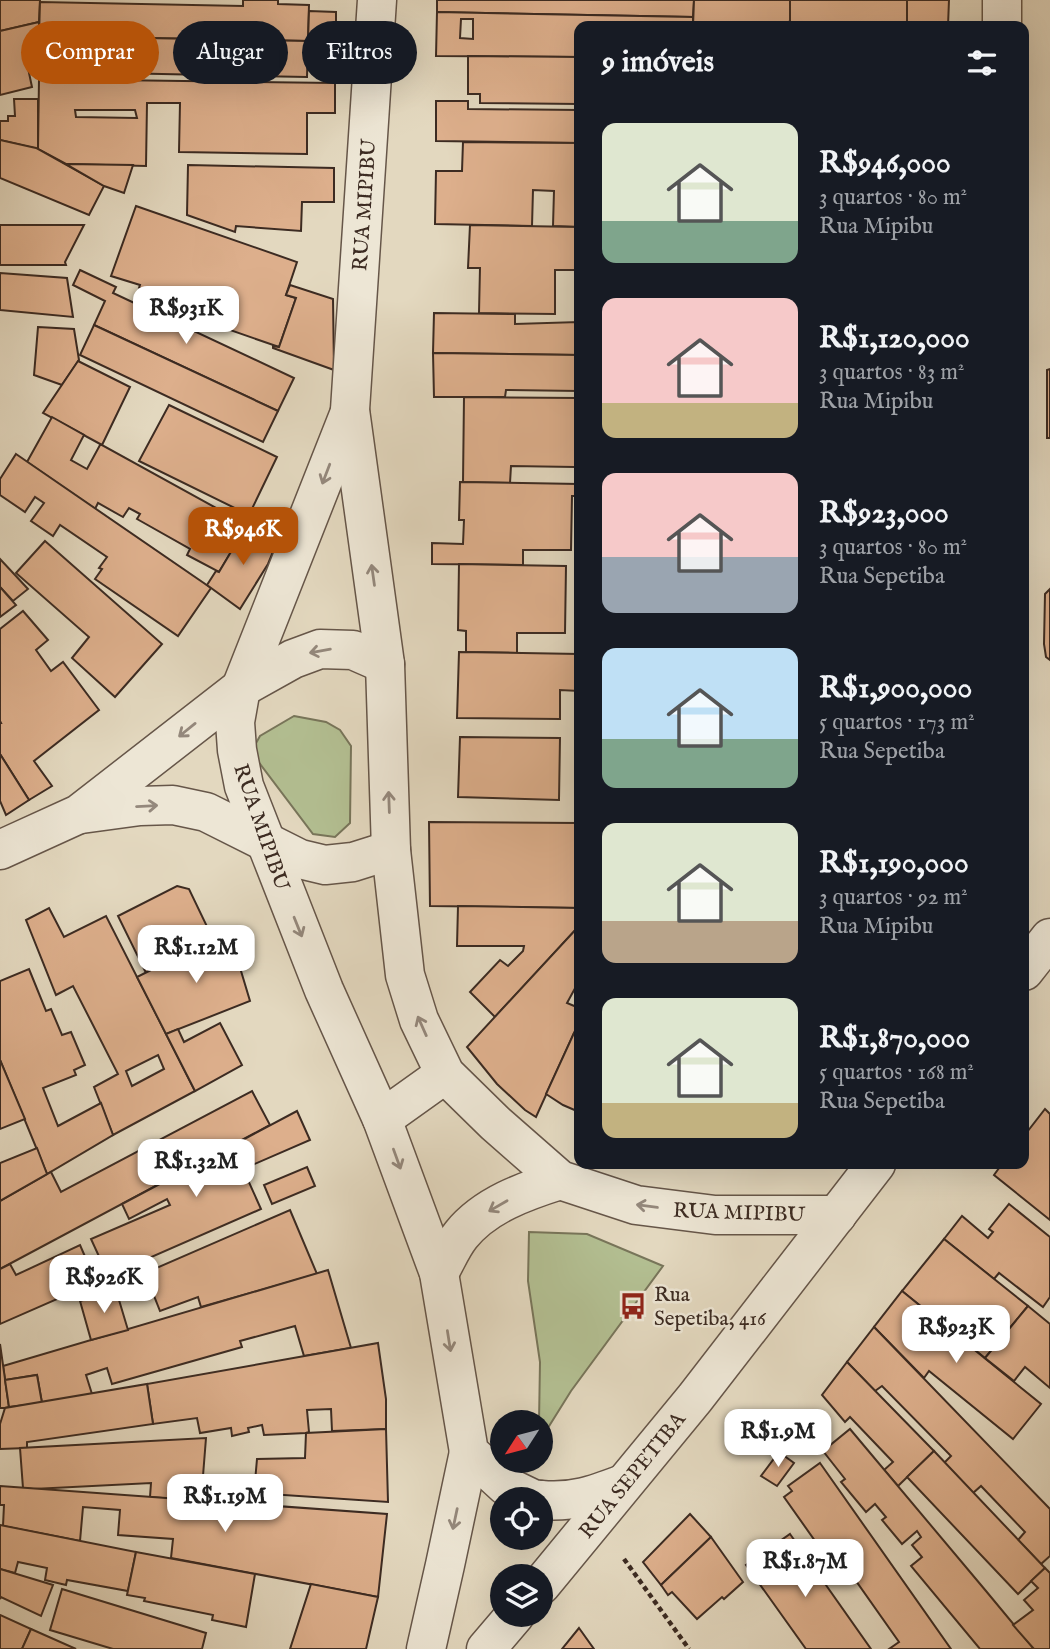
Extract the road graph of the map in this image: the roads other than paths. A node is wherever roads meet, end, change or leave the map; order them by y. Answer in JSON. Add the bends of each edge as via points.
{"nodes":[{"id":1,"x":377,"y":0,"type":"edge"},
{"id":2,"x":1002,"y":0,"type":"edge"},
{"id":3,"x":1002,"y":21,"type":"edge"},
{"id":4,"x":351,"y":410,"type":"junction"},
{"id":5,"x":385,"y":664,"type":"junction"},
{"id":6,"x":242,"y":688,"type":"junction"},
{"id":7,"x":79,"y":814,"type":"junction"},
{"id":8,"x":264,"y":841,"type":"junction"},
{"id":9,"x":0,"y":850,"type":"edge"},
{"id":10,"x":391,"y":850,"type":"junction"},
{"id":11,"x":1050,"y":938,"type":"edge"},
{"id":12,"x":1029,"y":965,"type":"edge"},
{"id":13,"x":445,"y":1074,"type":"junction"},
{"id":14,"x":382,"y":1119,"type":"junction"},
{"id":15,"x":872,"y":1169,"type":"edge"},
{"id":16,"x":560,"y":1180,"type":"junction"},
{"id":17,"x":837,"y":1214,"type":"junction"},
{"id":18,"x":439,"y":1273,"type":"junction"},
{"id":19,"x":469,"y":1452,"type":"junction"},
{"id":20,"x":623,"y":1484,"type":"junction"},
{"id":21,"x":508,"y":1487,"type":"edge"},
{"id":22,"x":553,"y":1501,"type":"edge"},
{"id":23,"x":553,"y":1571,"type":"edge"},
{"id":24,"x":505,"y":1627,"type":"edge"},
{"id":25,"x":426,"y":1649,"type":"edge"},
{"id":26,"x":486,"y":1649,"type":"edge"}],
"edges":[{"from":1,"to":4,"type":"street","name":"RUA MIPIBU"},
{"from":2,"to":3,"type":"street"},
{"from":5,"to":4,"type":"street","name":"RUA MIPIBU","one_way":true},
{"from":4,"to":6,"type":"street","name":"RUA MIPIBU","one_way":true},
{"from":5,"to":6,"type":"street","one_way":true,"via":[[352,650],[320,649]]},
{"from":10,"to":5,"type":"street","name":"RUA MIPIBU","one_way":true},
{"from":6,"to":7,"type":"street","one_way":true},
{"from":6,"to":8,"type":"street","name":"RUA MIPIBU","via":[[235,722],[237,750],[244,786]]},
{"from":7,"to":8,"type":"street","one_way":true,"via":[[173,805],[206,812]]},
{"from":7,"to":9,"type":"street"},
{"from":8,"to":10,"type":"street","via":[[300,859],[325,865]]},
{"from":8,"to":14,"type":"street","name":"RUA MIPIBU","one_way":true},
{"from":13,"to":10,"type":"street","name":"RUA MIPIBU","one_way":true,"via":[[419,1020],[405,975]]},
{"from":11,"to":12,"type":"street"},
{"from":13,"to":14,"type":"street"},
{"from":13,"to":16,"type":"street","name":"RUA MIPIBU"},
{"from":14,"to":18,"type":"street","name":"RUA MIPIBU","one_way":true},
{"from":15,"to":17,"type":"street","name":"RUA SEPETIBA"},
{"from":17,"to":16,"type":"street","name":"RUA MIPIBU","one_way":true,"via":[[715,1215],[662,1209]]},
{"from":16,"to":18,"type":"street","one_way":true,"via":[[528,1190],[477,1219],[460,1237]]},
{"from":17,"to":20,"type":"street","name":"RUA SEPETIBA"},
{"from":18,"to":19,"type":"street","name":"RUA MIPIBU","one_way":true},
{"from":19,"to":21,"type":"street"},
{"from":19,"to":25,"type":"street","name":"RUA MIPIBU","one_way":true},
{"from":20,"to":22,"type":"street","via":[[584,1498]]},
{"from":20,"to":23,"type":"street","name":"RUA SEPETIBA"},
{"from":24,"to":26,"type":"street"}]}
